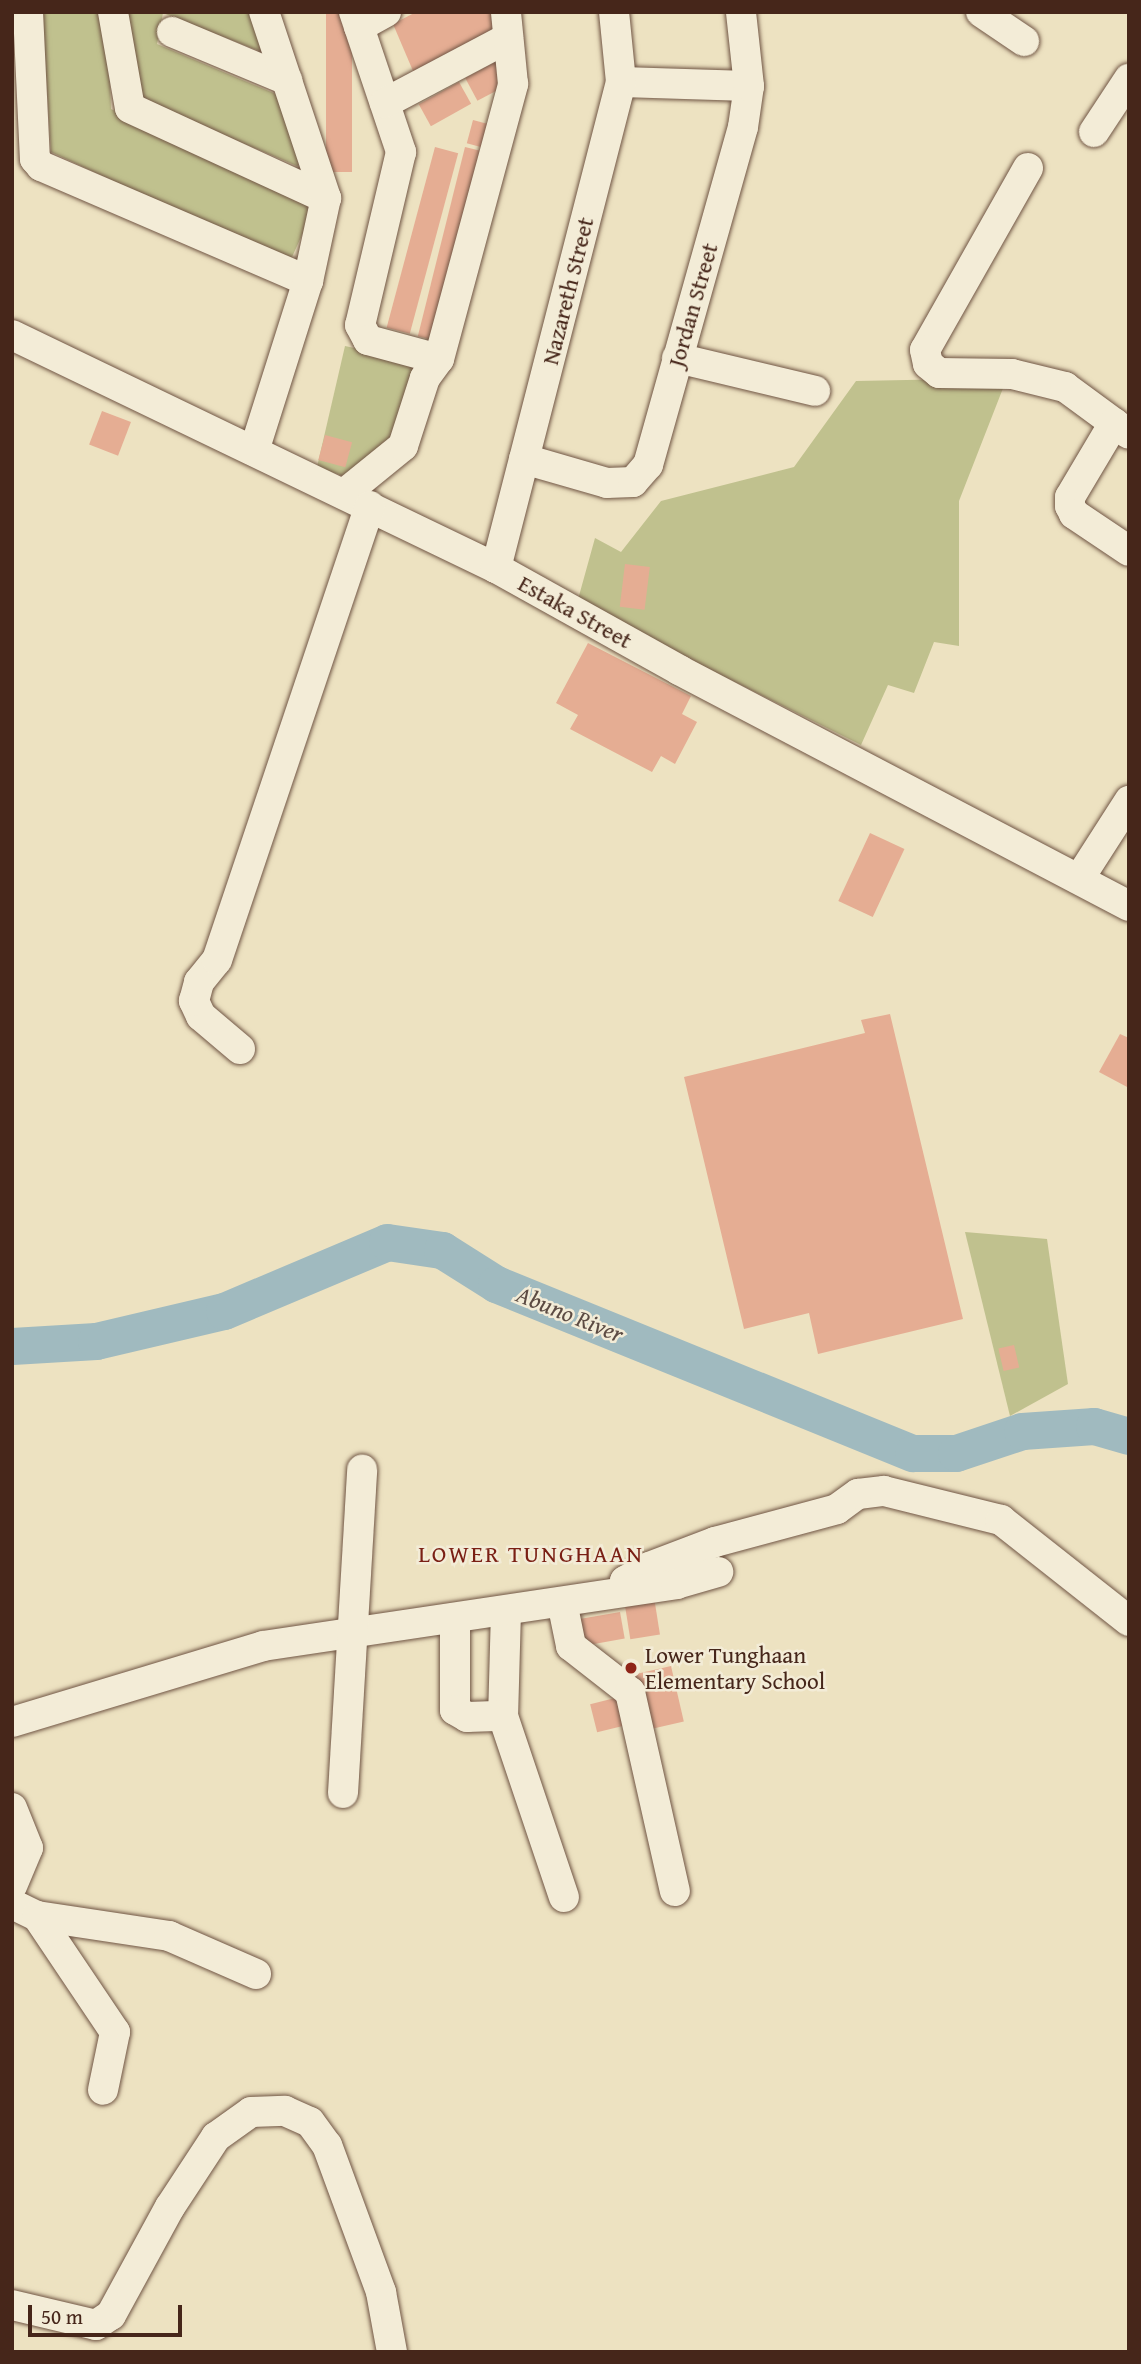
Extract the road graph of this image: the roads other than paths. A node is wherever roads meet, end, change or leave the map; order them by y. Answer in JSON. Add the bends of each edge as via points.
{"nodes":[{"id":1,"x":29,"y":12,"type":"edge"},
{"id":2,"x":113,"y":12,"type":"edge"},
{"id":3,"x":264,"y":12,"type":"edge"},
{"id":4,"x":386,"y":12,"type":"edge"},
{"id":5,"x":614,"y":12,"type":"edge"},
{"id":6,"x":741,"y":12,"type":"edge"},
{"id":7,"x":981,"y":12,"type":"edge"},
{"id":8,"x":356,"y":19,"type":"edge"},
{"id":9,"x":507,"y":25,"type":"edge"},
{"id":10,"x":172,"y":32,"type":"dead end"},
{"id":11,"x":1024,"y":41,"type":"dead end"},
{"id":12,"x":1129,"y":79,"type":"edge"},
{"id":13,"x":287,"y":80,"type":"junction"},
{"id":14,"x":621,"y":82,"type":"junction"},
{"id":15,"x":749,"y":86,"type":"junction"},
{"id":16,"x":385,"y":103,"type":"junction"},
{"id":17,"x":1094,"y":132,"type":"dead end"},
{"id":18,"x":1028,"y":168,"type":"dead end"},
{"id":19,"x":326,"y":198,"type":"junction"},
{"id":20,"x":308,"y":281,"type":"junction"},
{"id":21,"x":12,"y":335,"type":"edge"},
{"id":22,"x":677,"y":358,"type":"junction"},
{"id":23,"x":437,"y":363,"type":"junction"},
{"id":24,"x":815,"y":391,"type":"dead end"},
{"id":25,"x":1121,"y":428,"type":"edge"},
{"id":26,"x":254,"y":451,"type":"junction"},
{"id":27,"x":523,"y":459,"type":"junction"},
{"id":28,"x":359,"y":500,"type":"junction"},
{"id":29,"x":1129,"y":551,"type":"edge"},
{"id":30,"x":496,"y":568,"type":"junction"},
{"id":31,"x":1129,"y":800,"type":"edge"},
{"id":32,"x":1079,"y":879,"type":"junction"},
{"id":33,"x":1129,"y":906,"type":"edge"},
{"id":34,"x":240,"y":1049,"type":"dead end"},
{"id":35,"x":362,"y":1470,"type":"dead end"},
{"id":36,"x":719,"y":1572,"type":"dead end"},
{"id":37,"x":625,"y":1592,"type":"junction"},
{"id":38,"x":562,"y":1602,"type":"junction"},
{"id":39,"x":506,"y":1611,"type":"junction"},
{"id":40,"x":455,"y":1620,"type":"junction"},
{"id":41,"x":1129,"y":1621,"type":"edge"},
{"id":42,"x":351,"y":1632,"type":"junction"},
{"id":43,"x":503,"y":1716,"type":"junction"},
{"id":44,"x":12,"y":1722,"type":"edge"},
{"id":45,"x":343,"y":1793,"type":"dead end"},
{"id":46,"x":12,"y":1808,"type":"edge"},
{"id":47,"x":12,"y":1886,"type":"edge"},
{"id":48,"x":675,"y":1891,"type":"dead end"},
{"id":49,"x":564,"y":1897,"type":"dead end"},
{"id":50,"x":25,"y":1910,"type":"edge"},
{"id":51,"x":256,"y":1974,"type":"dead end"},
{"id":52,"x":103,"y":2090,"type":"dead end"},
{"id":53,"x":12,"y":2305,"type":"edge"},
{"id":54,"x":97,"y":2338,"type":"edge"},
{"id":55,"x":392,"y":2352,"type":"edge"}],
"edges":[{"from":1,"to":20,"type":"street","via":[[35,159],[41,166]]},
{"from":2,"to":19,"type":"street","via":[[130,108]]},
{"from":3,"to":13,"type":"street"},
{"from":4,"to":8,"type":"street"},
{"from":5,"to":14,"type":"street","name":"Nazareth Street"},
{"from":6,"to":15,"type":"street","name":"Jordan Street"},
{"from":7,"to":11,"type":"street"},
{"from":8,"to":16,"type":"street"},
{"from":9,"to":16,"type":"street"},
{"from":9,"to":23,"type":"street","via":[[513,84]]},
{"from":10,"to":13,"type":"street"},
{"from":12,"to":17,"type":"street"},
{"from":13,"to":19,"type":"street"},
{"from":14,"to":15,"type":"street"},
{"from":14,"to":27,"type":"street","name":"Nazareth Street"},
{"from":15,"to":22,"type":"street","name":"Jordan Street","via":[[743,127]]},
{"from":16,"to":23,"type":"street","via":[[401,152],[359,325],[368,340]]},
{"from":18,"to":25,"type":"street","via":[[925,350],[928,364],[939,373],[1012,374],[1065,387]]},
{"from":19,"to":20,"type":"street"},
{"from":20,"to":26,"type":"street"},
{"from":21,"to":26,"type":"street","name":"Estaka Street"},
{"from":22,"to":24,"type":"street"},
{"from":22,"to":27,"type":"street","name":"Jordan Street","via":[[648,465],[632,482],[607,483]]},
{"from":23,"to":28,"type":"street","via":[[438,382],[411,447]]},
{"from":25,"to":29,"type":"street","via":[[1070,497],[1069,506]]},
{"from":26,"to":28,"type":"street","name":"Estaka Street"},
{"from":27,"to":30,"type":"street","name":"Nazareth Street"},
{"from":28,"to":30,"type":"street","name":"Estaka Street"},
{"from":28,"to":34,"type":"street","via":[[217,960],[199,982],[194,1001],[201,1016]]},
{"from":30,"to":32,"type":"street","name":"Estaka Street","via":[[679,670]]},
{"from":31,"to":32,"type":"street"},
{"from":32,"to":33,"type":"street","name":"Estaka Street"},
{"from":35,"to":42,"type":"street"},
{"from":36,"to":37,"type":"street"},
{"from":37,"to":38,"type":"street"},
{"from":37,"to":41,"type":"street","via":[[625,1581],[649,1567],[715,1542],[836,1509],[858,1494],[884,1491],[1001,1520]]},
{"from":38,"to":39,"type":"street"},
{"from":38,"to":48,"type":"street","via":[[571,1646],[630,1692]]},
{"from":39,"to":40,"type":"street"},
{"from":39,"to":43,"type":"street"},
{"from":40,"to":42,"type":"street"},
{"from":40,"to":43,"type":"street","via":[[455,1710],[467,1717]]},
{"from":42,"to":44,"type":"street","via":[[263,1646]]},
{"from":42,"to":45,"type":"street"},
{"from":43,"to":49,"type":"street"},
{"from":46,"to":47,"type":"street","via":[[28,1848]]},
{"from":50,"to":51,"type":"street","via":[[169,1936]]},
{"from":50,"to":52,"type":"street","via":[[115,2032]]},
{"from":53,"to":54,"type":"street"},
{"from":54,"to":55,"type":"street","via":[[170,2207],[216,2137],[251,2112],[285,2111],[310,2122],[327,2145],[381,2292]]}]}
